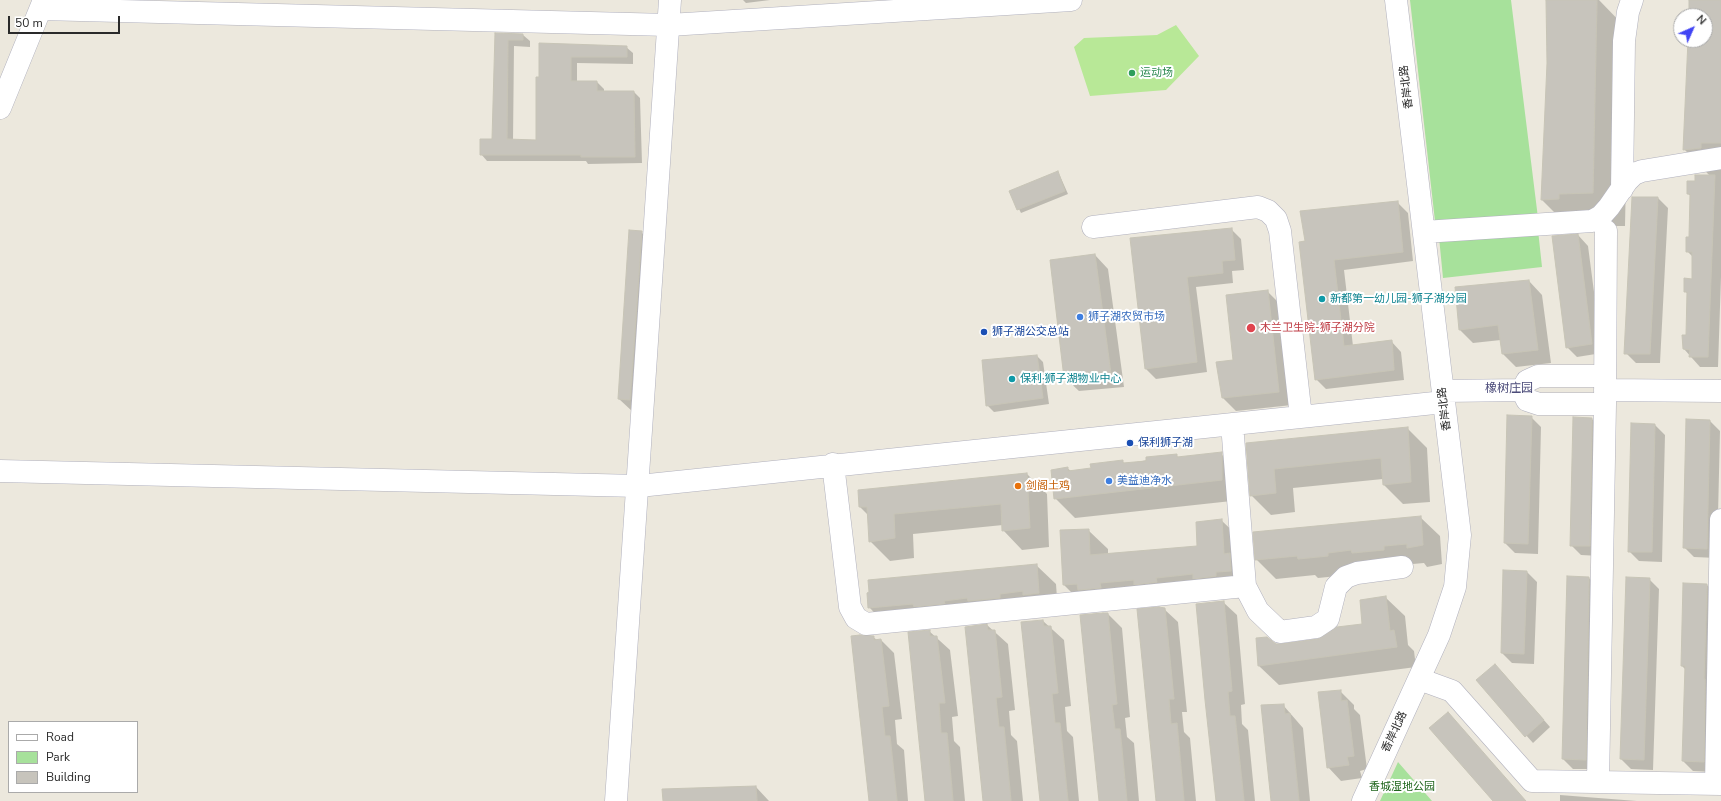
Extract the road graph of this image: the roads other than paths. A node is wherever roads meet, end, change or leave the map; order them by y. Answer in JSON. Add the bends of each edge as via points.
{"nodes":[{"id":1,"x":670,"y":0,"type":"edge"},
{"id":2,"x":1070,"y":0,"type":"edge"},
{"id":3,"x":1396,"y":0,"type":"edge"},
{"id":4,"x":1632,"y":0,"type":"edge"},
{"id":5,"x":43,"y":4,"type":"edge"},
{"id":6,"x":669,"y":24,"type":"junction"},
{"id":7,"x":0,"y":108,"type":"edge"},
{"id":8,"x":1721,"y":158,"type":"edge"},
{"id":9,"x":1622,"y":189,"type":"junction"},
{"id":10,"x":1093,"y":227,"type":"dead end"},
{"id":11,"x":1606,"y":231,"type":"dead end"},
{"id":12,"x":1424,"y":232,"type":"junction"},
{"id":13,"x":1605,"y":390,"type":"junction"},
{"id":14,"x":1721,"y":391,"type":"edge"},
{"id":15,"x":1443,"y":397,"type":"junction"},
{"id":16,"x":1301,"y":417,"type":"junction"},
{"id":17,"x":1232,"y":424,"type":"junction"},
{"id":18,"x":833,"y":464,"type":"junction"},
{"id":19,"x":0,"y":470,"type":"edge"},
{"id":20,"x":639,"y":486,"type":"junction"},
{"id":21,"x":1721,"y":520,"type":"edge"},
{"id":22,"x":1402,"y":567,"type":"dead end"},
{"id":23,"x":1245,"y":586,"type":"junction"},
{"id":24,"x":1419,"y":679,"type":"junction"},
{"id":25,"x":1598,"y":782,"type":"junction"},
{"id":26,"x":1719,"y":784,"type":"edge"},
{"id":27,"x":616,"y":801,"type":"edge"},
{"id":28,"x":1363,"y":801,"type":"edge"}],
"edges":[{"from":1,"to":6,"type":"street"},
{"from":2,"to":6,"type":"street"},
{"from":3,"to":12,"type":"street","name":"香岸北路"},
{"from":4,"to":9,"type":"street","via":[[1624,41]]},
{"from":5,"to":6,"type":"street"},
{"from":5,"to":7,"type":"street"},
{"from":6,"to":20,"type":"street"},
{"from":8,"to":9,"type":"street","via":[[1642,171],[1634,174]]},
{"from":9,"to":12,"type":"street","via":[[1602,216],[1592,221]]},
{"from":10,"to":16,"type":"street","via":[[1258,207],[1268,211],[1276,220],[1280,231]]},
{"from":11,"to":13,"type":"street"},
{"from":12,"to":15,"type":"street","name":"香岸北路"},
{"from":13,"to":14,"type":"street"},
{"from":13,"to":15,"type":"street","via":[[1538,376],[1527,381],[1522,390]]},
{"from":13,"to":25,"type":"street"},
{"from":15,"to":16,"type":"street"},
{"from":15,"to":24,"type":"street","name":"香岸北路","via":[[1460,535],[1455,587],[1439,635]]},
{"from":16,"to":17,"type":"street"},
{"from":17,"to":18,"type":"street"},
{"from":17,"to":23,"type":"street"},
{"from":18,"to":20,"type":"street"},
{"from":18,"to":23,"type":"street","via":[[850,607],[856,618],[866,624]]},
{"from":19,"to":20,"type":"street"},
{"from":20,"to":27,"type":"street"},
{"from":21,"to":26,"type":"street"},
{"from":22,"to":23,"type":"street","via":[[1357,573],[1346,577],[1336,587],[1328,619],[1316,627],[1280,632],[1258,611]]},
{"from":24,"to":25,"type":"street","via":[[1452,691],[1532,781]]},
{"from":24,"to":28,"type":"street","name":"香岸北路"},
{"from":25,"to":26,"type":"street"}]}
